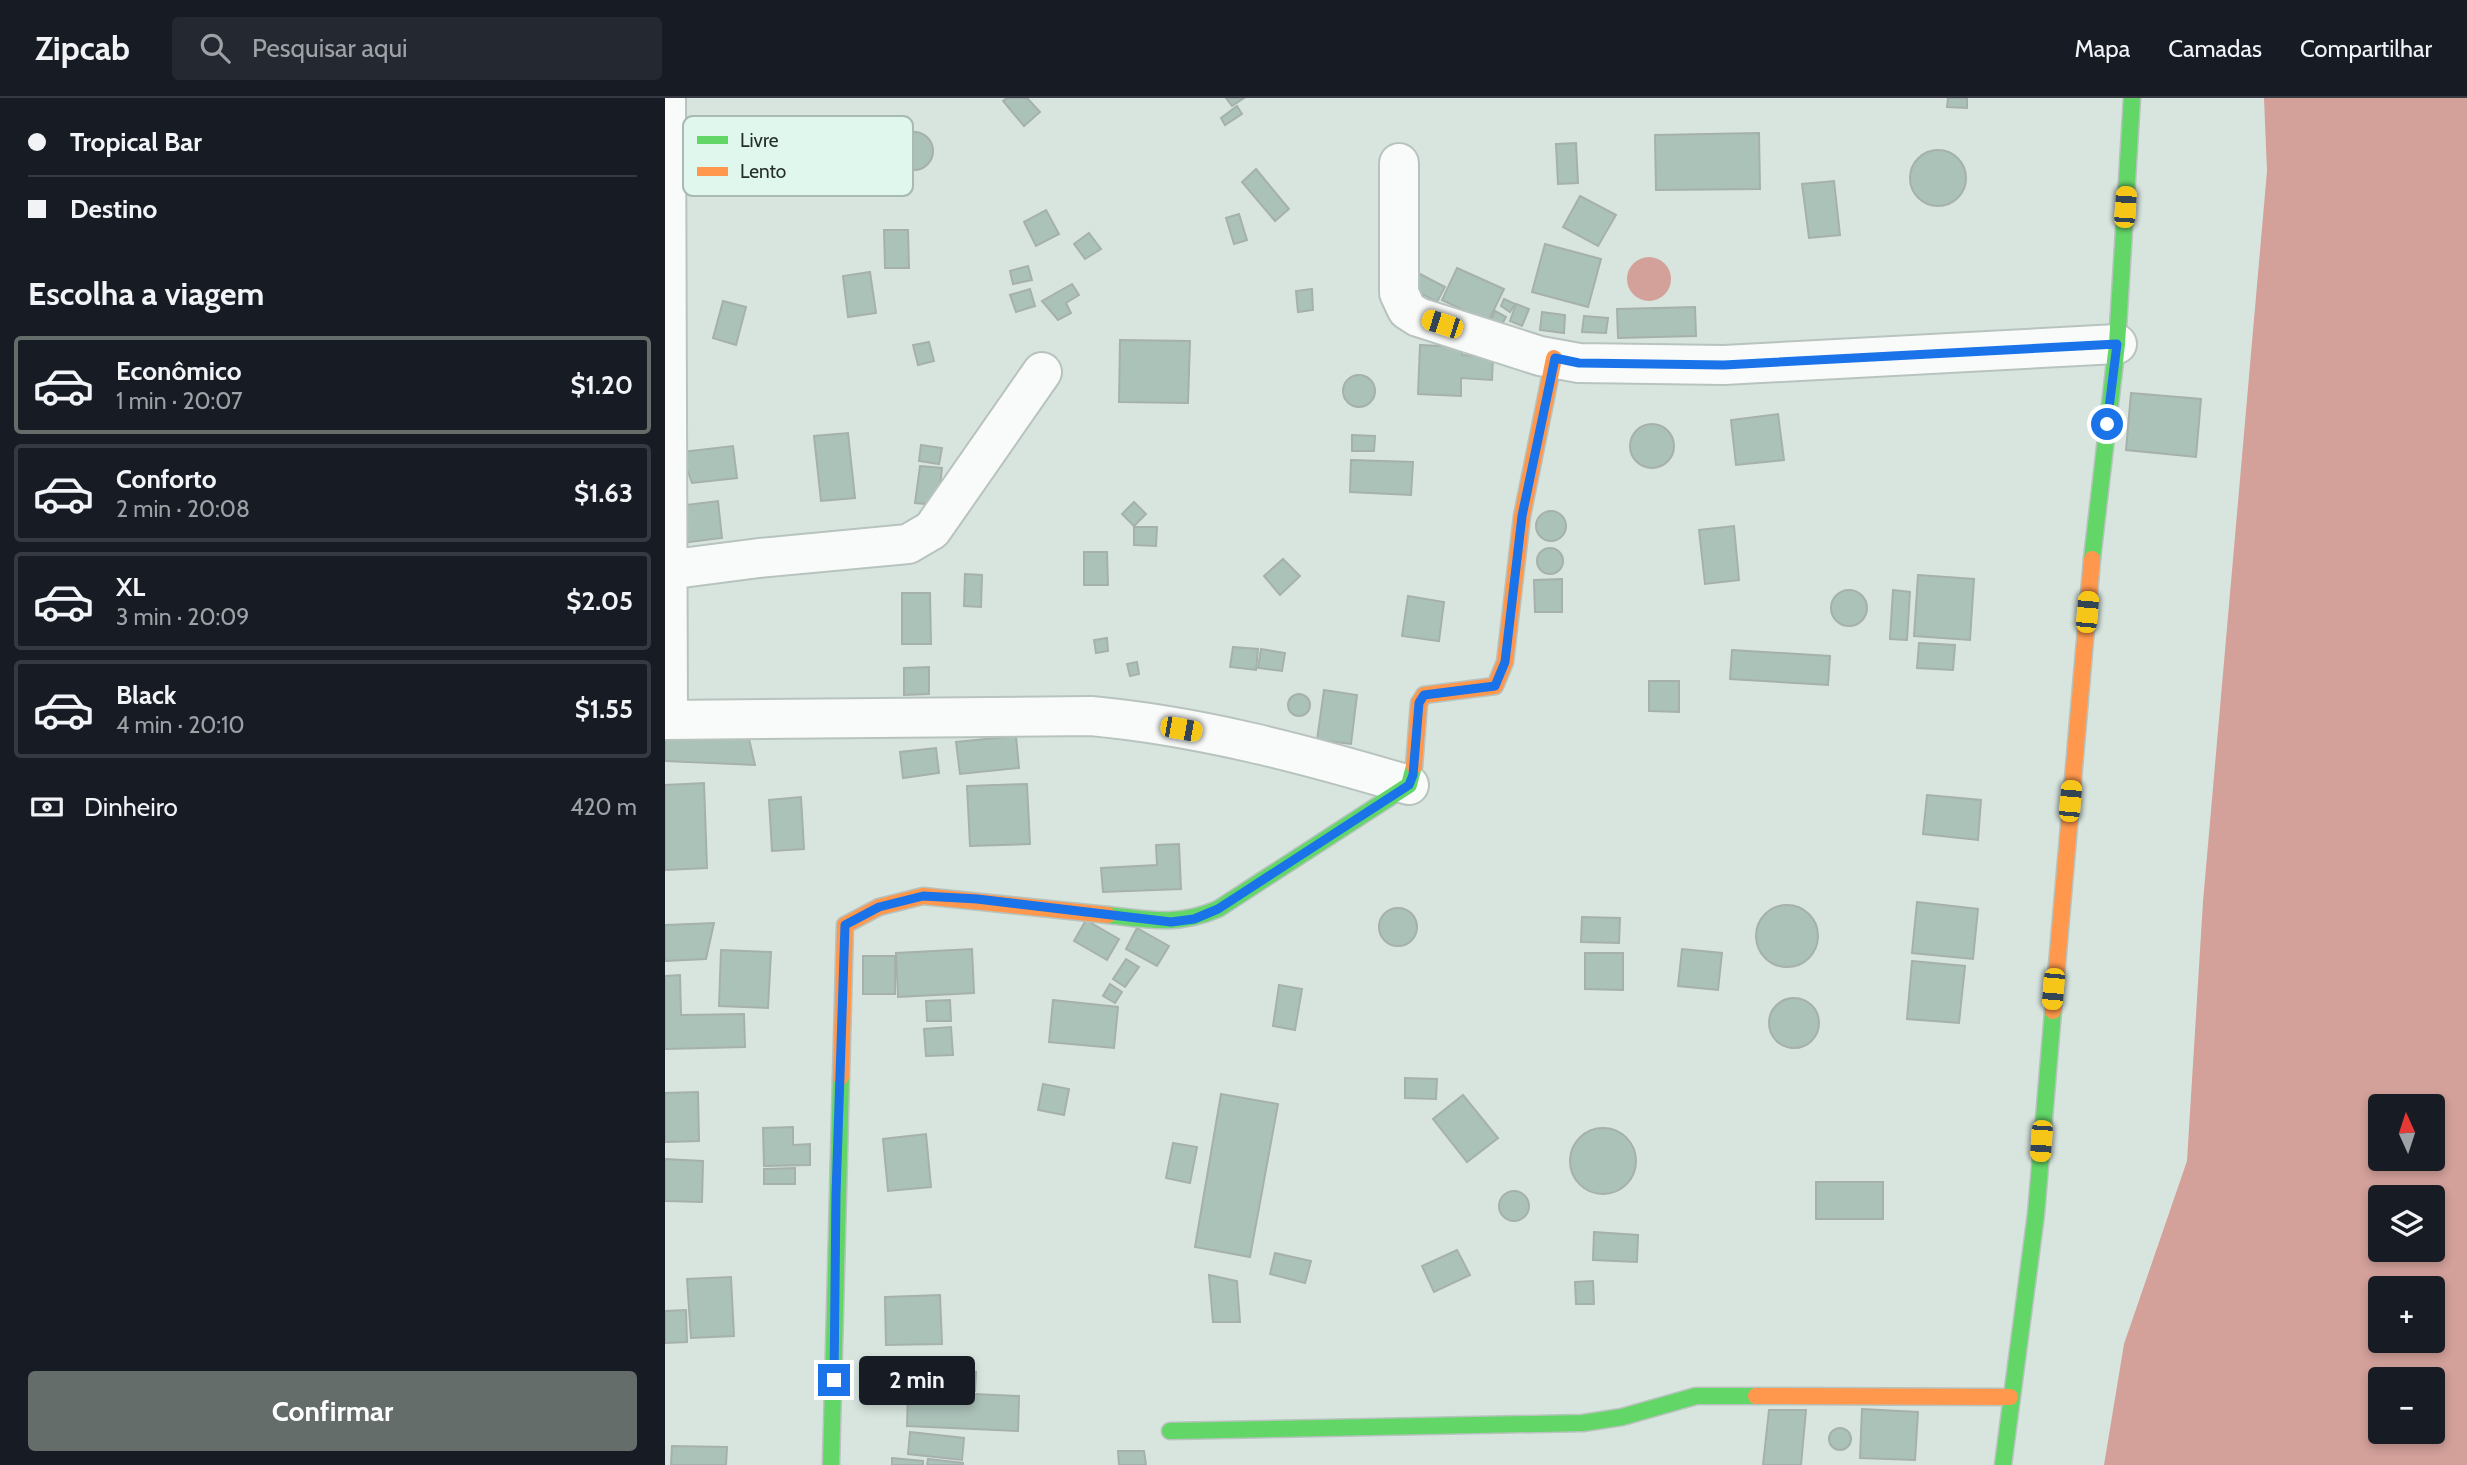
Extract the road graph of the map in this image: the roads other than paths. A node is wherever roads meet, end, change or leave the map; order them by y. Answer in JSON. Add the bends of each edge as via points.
{"nodes":[{"id":1,"x":666,"y":98,"type":"edge"},
{"id":2,"x":2132,"y":98,"type":"edge"},
{"id":3,"x":1399,"y":163,"type":"dead end"},
{"id":4,"x":2117,"y":344,"type":"junction"},
{"id":5,"x":1555,"y":358,"type":"junction"},
{"id":6,"x":1042,"y":372,"type":"dead end"},
{"id":7,"x":667,"y":570,"type":"junction"},
{"id":8,"x":666,"y":720,"type":"edge"},
{"id":9,"x":1409,"y":785,"type":"junction"},
{"id":10,"x":2010,"y":1397,"type":"junction"},
{"id":11,"x":1170,"y":1431,"type":"dead end"},
{"id":12,"x":831,"y":1465,"type":"edge"},
{"id":13,"x":2003,"y":1465,"type":"edge"}],
"edges":[{"from":1,"to":7,"type":"street"},
{"from":2,"to":4,"type":"street"},
{"from":3,"to":5,"type":"street","via":[[1399,293],[1407,310]]},
{"from":4,"to":5,"type":"street","via":[[1724,365],[1579,363]]},
{"from":4,"to":10,"type":"street","via":[[2094,531],[2036,1214]]},
{"from":5,"to":9,"type":"street","via":[[1522,516],[1500,677],[1495,686],[1483,690],[1424,695],[1419,703]]},
{"from":6,"to":7,"type":"street","via":[[932,530],[908,544]]},
{"from":7,"to":8,"type":"street"},
{"from":8,"to":9,"type":"street","via":[[1091,716],[1277,746]]},
{"from":9,"to":12,"type":"street","via":[[1218,909],[1194,919],[1171,922],[923,896],[879,907],[845,925]]},
{"from":10,"to":11,"type":"street","via":[[1696,1396],[1583,1423]]},
{"from":10,"to":13,"type":"street"}]}
